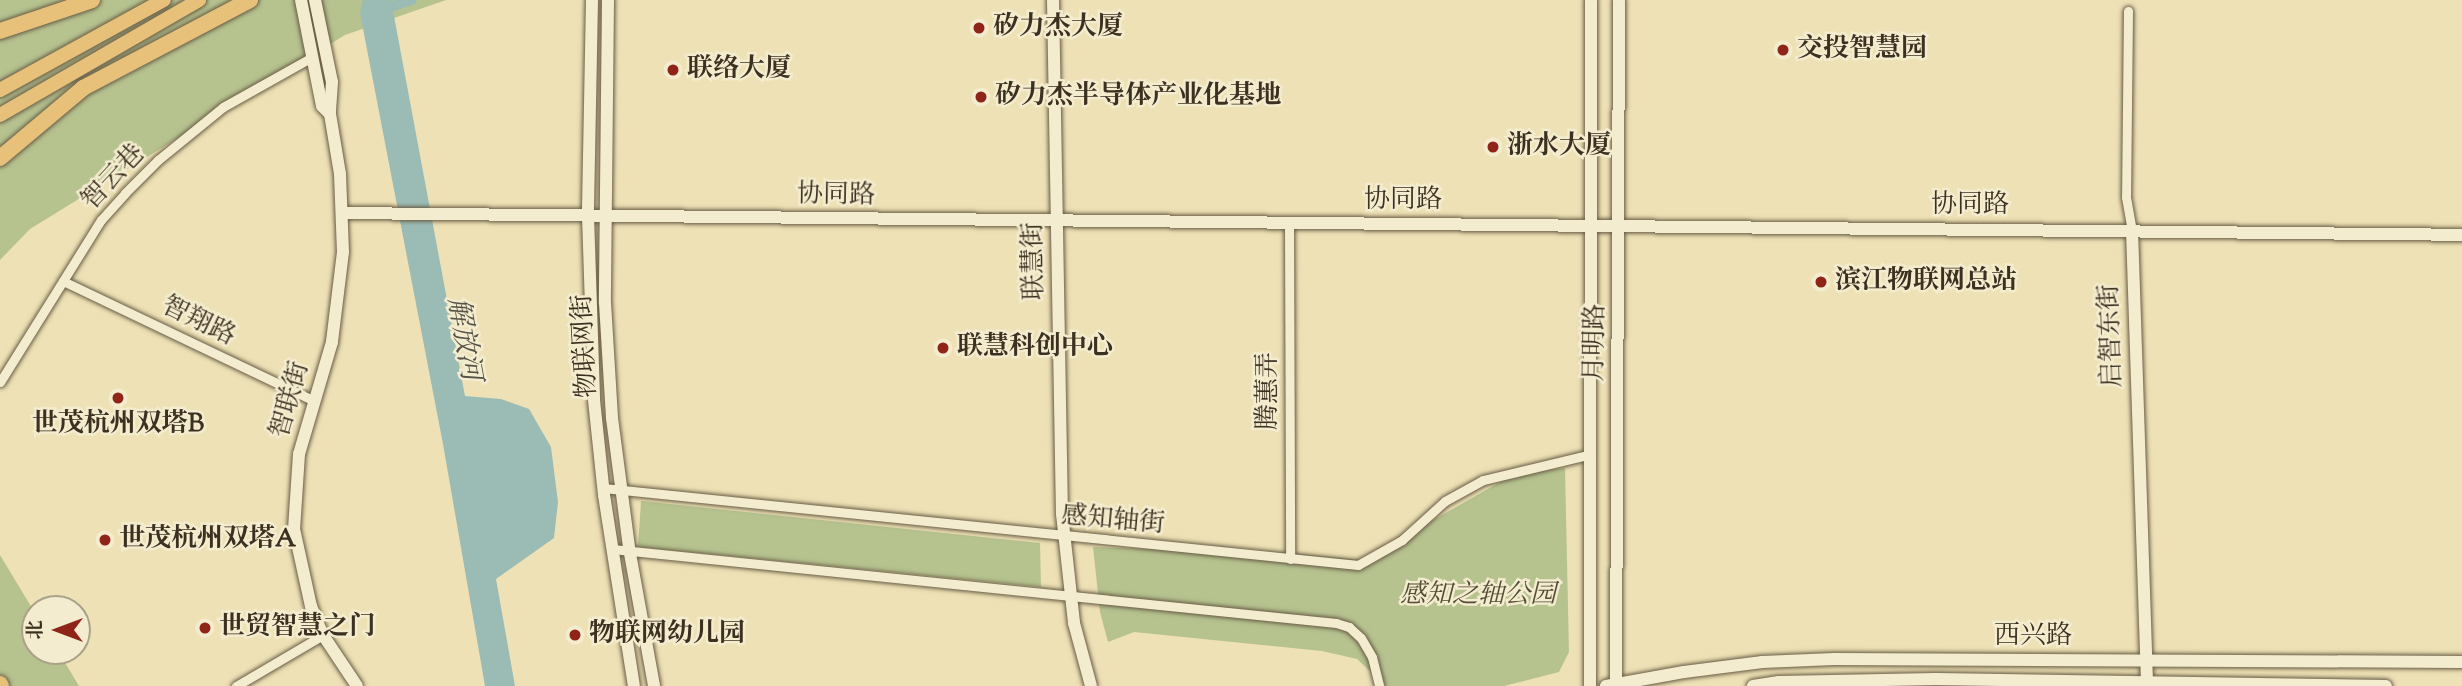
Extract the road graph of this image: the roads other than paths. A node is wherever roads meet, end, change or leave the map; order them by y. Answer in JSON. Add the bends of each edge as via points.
{"nodes":[{"id":1,"x":92,"y":0,"type":"edge"},
{"id":2,"x":164,"y":0,"type":"edge"},
{"id":3,"x":199,"y":0,"type":"edge"},
{"id":4,"x":250,"y":0,"type":"edge"},
{"id":5,"x":301,"y":0,"type":"edge"},
{"id":6,"x":315,"y":0,"type":"edge"},
{"id":7,"x":592,"y":0,"type":"edge"},
{"id":8,"x":608,"y":0,"type":"edge"},
{"id":9,"x":1053,"y":0,"type":"edge"},
{"id":10,"x":1591,"y":0,"type":"edge"},
{"id":11,"x":1619,"y":0,"type":"edge"},
{"id":12,"x":2128,"y":11,"type":"dead end"},
{"id":13,"x":0,"y":31,"type":"edge"},
{"id":14,"x":312,"y":57,"type":"junction"},
{"id":15,"x":0,"y":90,"type":"edge"},
{"id":16,"x":330,"y":114,"type":"junction"},
{"id":17,"x":0,"y":115,"type":"edge"},
{"id":18,"x":0,"y":158,"type":"edge"},
{"id":19,"x":343,"y":213,"type":"junction"},
{"id":20,"x":588,"y":216,"type":"junction"},
{"id":21,"x":605,"y":216,"type":"junction"},
{"id":22,"x":1057,"y":221,"type":"junction"},
{"id":23,"x":1290,"y":223,"type":"junction"},
{"id":24,"x":1591,"y":225,"type":"junction"},
{"id":25,"x":1619,"y":226,"type":"junction"},
{"id":26,"x":2132,"y":230,"type":"junction"},
{"id":27,"x":2462,"y":235,"type":"edge"},
{"id":28,"x":63,"y":281,"type":"junction"},
{"id":29,"x":0,"y":382,"type":"edge"},
{"id":30,"x":315,"y":401,"type":"junction"},
{"id":31,"x":1591,"y":454,"type":"junction"},
{"id":32,"x":603,"y":488,"type":"junction"},
{"id":33,"x":621,"y":490,"type":"junction"},
{"id":34,"x":1065,"y":538,"type":"junction"},
{"id":35,"x":612,"y":549,"type":"junction"},
{"id":36,"x":630,"y":551,"type":"junction"},
{"id":37,"x":1290,"y":559,"type":"junction"},
{"id":38,"x":1071,"y":596,"type":"junction"},
{"id":39,"x":323,"y":635,"type":"junction"},
{"id":40,"x":2143,"y":660,"type":"junction"},
{"id":41,"x":2462,"y":662,"type":"edge"},
{"id":42,"x":1779,"y":684,"type":"edge"},
{"id":43,"x":2146,"y":685,"type":"edge"},
{"id":44,"x":236,"y":686,"type":"edge"},
{"id":45,"x":357,"y":686,"type":"edge"},
{"id":46,"x":634,"y":686,"type":"edge"},
{"id":47,"x":654,"y":686,"type":"edge"},
{"id":48,"x":1091,"y":686,"type":"edge"},
{"id":49,"x":1379,"y":686,"type":"edge"},
{"id":50,"x":1590,"y":686,"type":"edge"},
{"id":51,"x":1612,"y":686,"type":"edge"},
{"id":52,"x":1753,"y":686,"type":"edge"},
{"id":53,"x":2386,"y":686,"type":"edge"}],
"edges":[{"from":1,"to":13,"type":"highway"},
{"from":2,"to":15,"type":"main road"},
{"from":3,"to":17,"type":"main road"},
{"from":4,"to":18,"type":"highway","via":[[83,88]]},
{"from":5,"to":14,"type":"street","name":"智联街"},
{"from":6,"to":16,"type":"street","name":"智联街","via":[[332,82]]},
{"from":7,"to":20,"type":"street","name":"物联网街"},
{"from":8,"to":21,"type":"street","name":"物联网街"},
{"from":9,"to":22,"type":"street","name":"联慧街"},
{"from":10,"to":24,"type":"street","name":"月明路"},
{"from":11,"to":25,"type":"street","name":"月明路"},
{"from":12,"to":26,"type":"street","name":"启智东街","via":[[2126,197]]},
{"from":14,"to":16,"type":"street","name":"智联街","via":[[322,106]]},
{"from":14,"to":28,"type":"street","name":"智云巷","via":[[223,107],[158,160],[101,220]]},
{"from":16,"to":19,"type":"street","name":"智联街"},
{"from":19,"to":20,"type":"street","name":"协同路"},
{"from":19,"to":30,"type":"street","name":"智联街","via":[[336,320]]},
{"from":20,"to":21,"type":"street","name":"协同路"},
{"from":20,"to":32,"type":"street","name":"物联网街","via":[[594,400]]},
{"from":21,"to":22,"type":"street","name":"协同路"},
{"from":21,"to":33,"type":"street","name":"物联网街","via":[[605,303]]},
{"from":22,"to":23,"type":"street","name":"协同路"},
{"from":22,"to":34,"type":"street","name":"联慧街"},
{"from":23,"to":24,"type":"street","name":"协同路"},
{"from":23,"to":37,"type":"street","name":"腾蕙弄"},
{"from":24,"to":25,"type":"street","name":"协同路"},
{"from":24,"to":31,"type":"street","name":"月明路"},
{"from":25,"to":26,"type":"street","name":"协同路"},
{"from":25,"to":51,"type":"street","name":"月明路"},
{"from":26,"to":27,"type":"street","name":"协同路"},
{"from":26,"to":40,"type":"street","name":"启智东街"},
{"from":28,"to":29,"type":"street","name":"智云巷"},
{"from":28,"to":30,"type":"street","name":"智翔路"},
{"from":30,"to":39,"type":"street","name":"智联街","via":[[299,454],[294,529],[304,586]]},
{"from":31,"to":37,"type":"street","name":"感知轴街","via":[[1483,481],[1445,501],[1402,540],[1358,565]]},
{"from":31,"to":50,"type":"street","name":"月明路"},
{"from":32,"to":33,"type":"street","name":"感知轴街"},
{"from":32,"to":35,"type":"street","name":"物联网街"},
{"from":33,"to":34,"type":"street","name":"感知轴街"},
{"from":33,"to":36,"type":"street","name":"物联网街"},
{"from":34,"to":37,"type":"street","name":"感知轴街"},
{"from":34,"to":38,"type":"street","name":"联慧街"},
{"from":35,"to":36,"type":"street"},
{"from":35,"to":46,"type":"street","name":"物联网街"},
{"from":36,"to":38,"type":"street"},
{"from":36,"to":47,"type":"street","name":"物联网街"},
{"from":38,"to":48,"type":"street","name":"联慧街"},
{"from":38,"to":49,"type":"street","via":[[1349,627],[1372,657]]},
{"from":39,"to":44,"type":"street"},
{"from":39,"to":45,"type":"street","name":"智联街"},
{"from":40,"to":41,"type":"street","name":"西兴路"},
{"from":40,"to":43,"type":"street","name":"启智东街"},
{"from":40,"to":51,"type":"street","name":"西兴路","via":[[1834,659],[1749,664]]},
{"from":42,"to":43,"type":"street","name":"西兴路","via":[[1936,679]]},
{"from":42,"to":52,"type":"street","name":"西兴路"},
{"from":43,"to":53,"type":"street","name":"西兴路"}]}
